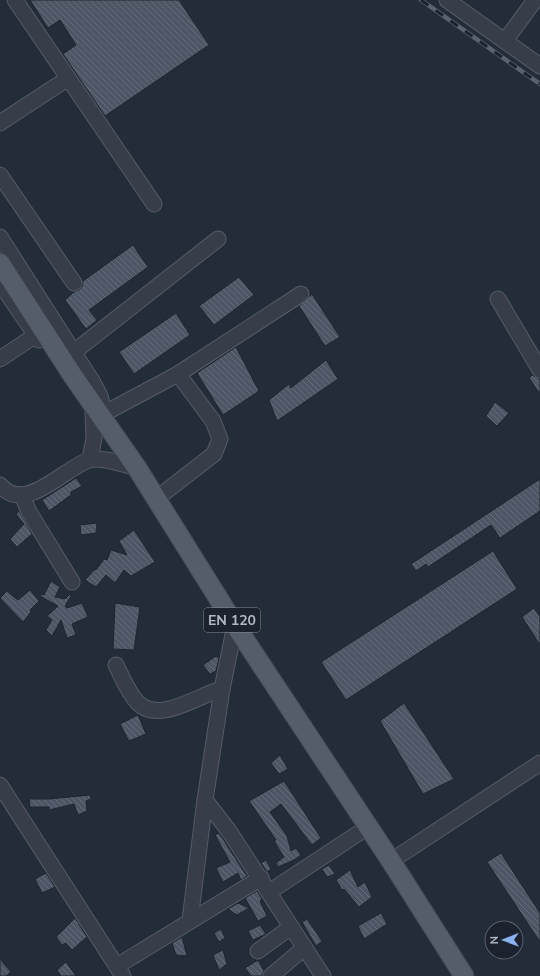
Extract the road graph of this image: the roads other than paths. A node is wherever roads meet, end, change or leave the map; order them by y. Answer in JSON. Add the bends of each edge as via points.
{"nodes":[{"id":1,"x":15,"y":0,"type":"edge"},
{"id":2,"x":449,"y":0,"type":"edge"},
{"id":3,"x":535,"y":0,"type":"edge"},
{"id":4,"x":505,"y":41,"type":"junction"},
{"id":5,"x":540,"y":66,"type":"edge"},
{"id":6,"x":67,"y":79,"type":"junction"},
{"id":7,"x":0,"y":123,"type":"edge"},
{"id":8,"x":0,"y":175,"type":"edge"},
{"id":9,"x":154,"y":204,"type":"dead end"},
{"id":10,"x":0,"y":237,"type":"edge"},
{"id":11,"x":218,"y":239,"type":"dead end"},
{"id":12,"x":0,"y":263,"type":"edge"},
{"id":13,"x":0,"y":283,"type":"edge"},
{"id":14,"x":74,"y":283,"type":"dead end"},
{"id":15,"x":301,"y":294,"type":"dead end"},
{"id":16,"x":498,"y":299,"type":"dead end"},
{"id":17,"x":36,"y":335,"type":"junction"},
{"id":18,"x":75,"y":351,"type":"junction"},
{"id":19,"x":0,"y":359,"type":"edge"},
{"id":20,"x":540,"y":370,"type":"edge"},
{"id":21,"x":178,"y":374,"type":"junction"},
{"id":22,"x":102,"y":416,"type":"junction"},
{"id":23,"x":90,"y":459,"type":"junction"},
{"id":24,"x":137,"y":468,"type":"junction"},
{"id":25,"x":0,"y":485,"type":"edge"},
{"id":26,"x":22,"y":495,"type":"junction"},
{"id":27,"x":156,"y":499,"type":"junction"},
{"id":28,"x":72,"y":582,"type":"dead end"},
{"id":29,"x":235,"y":625,"type":"junction"},
{"id":30,"x":116,"y":665,"type":"dead end"},
{"id":31,"x":222,"y":688,"type":"junction"},
{"id":32,"x":540,"y":763,"type":"edge"},
{"id":33,"x":1,"y":790,"type":"edge"},
{"id":34,"x":205,"y":800,"type":"junction"},
{"id":35,"x":368,"y":827,"type":"junction"},
{"id":36,"x":391,"y":862,"type":"junction"},
{"id":37,"x":261,"y":878,"type":"junction"},
{"id":38,"x":270,"y":892,"type":"junction"},
{"id":39,"x":190,"y":920,"type":"junction"},
{"id":40,"x":291,"y":927,"type":"junction"},
{"id":41,"x":304,"y":948,"type":"junction"},
{"id":42,"x":258,"y":951,"type":"dead end"},
{"id":43,"x":120,"y":971,"type":"edge"},
{"id":44,"x":271,"y":976,"type":"edge"},
{"id":45,"x":323,"y":976,"type":"edge"},
{"id":46,"x":464,"y":976,"type":"edge"}],
"edges":[{"from":1,"to":6,"type":"street"},
{"from":2,"to":4,"type":"street"},
{"from":3,"to":4,"type":"street"},
{"from":4,"to":5,"type":"street"},
{"from":6,"to":7,"type":"street"},
{"from":6,"to":9,"type":"street"},
{"from":8,"to":14,"type":"street"},
{"from":10,"to":18,"type":"street"},
{"from":11,"to":18,"type":"street"},
{"from":12,"to":22,"type":"main road","number":"EN 120"},
{"from":13,"to":17,"type":"street"},
{"from":15,"to":21,"type":"street"},
{"from":16,"to":20,"type":"street"},
{"from":17,"to":19,"type":"street"},
{"from":17,"to":22,"type":"street","via":[[72,388]]},
{"from":18,"to":22,"type":"street","via":[[92,380]]},
{"from":21,"to":22,"type":"street"},
{"from":21,"to":27,"type":"street","via":[[213,421],[220,439],[214,454]]},
{"from":22,"to":23,"type":"street"},
{"from":22,"to":24,"type":"main road","number":"EN 120"},
{"from":23,"to":24,"type":"street"},
{"from":23,"to":26,"type":"street","via":[[36,491]]},
{"from":24,"to":27,"type":"main road","number":"EN 120"},
{"from":25,"to":26,"type":"street","via":[[5,491]]},
{"from":26,"to":28,"type":"street","via":[[29,512]]},
{"from":27,"to":29,"type":"main road","number":"EN 120"},
{"from":29,"to":31,"type":"street"},
{"from":29,"to":35,"type":"main road","number":"EN 120"},
{"from":30,"to":31,"type":"street","via":[[137,702],[145,708],[157,711],[169,710]]},
{"from":31,"to":34,"type":"street"},
{"from":32,"to":36,"type":"street"},
{"from":33,"to":43,"type":"street"},
{"from":34,"to":37,"type":"street","via":[[230,831]]},
{"from":34,"to":39,"type":"street"},
{"from":35,"to":36,"type":"main road","number":"EN 120"},
{"from":35,"to":38,"type":"street"},
{"from":36,"to":46,"type":"main road","number":"EN 120"},
{"from":37,"to":38,"type":"street"},
{"from":37,"to":39,"type":"street"},
{"from":38,"to":40,"type":"street"},
{"from":39,"to":43,"type":"street"},
{"from":40,"to":41,"type":"street"},
{"from":40,"to":42,"type":"street"},
{"from":41,"to":44,"type":"street"},
{"from":41,"to":45,"type":"street"}]}
